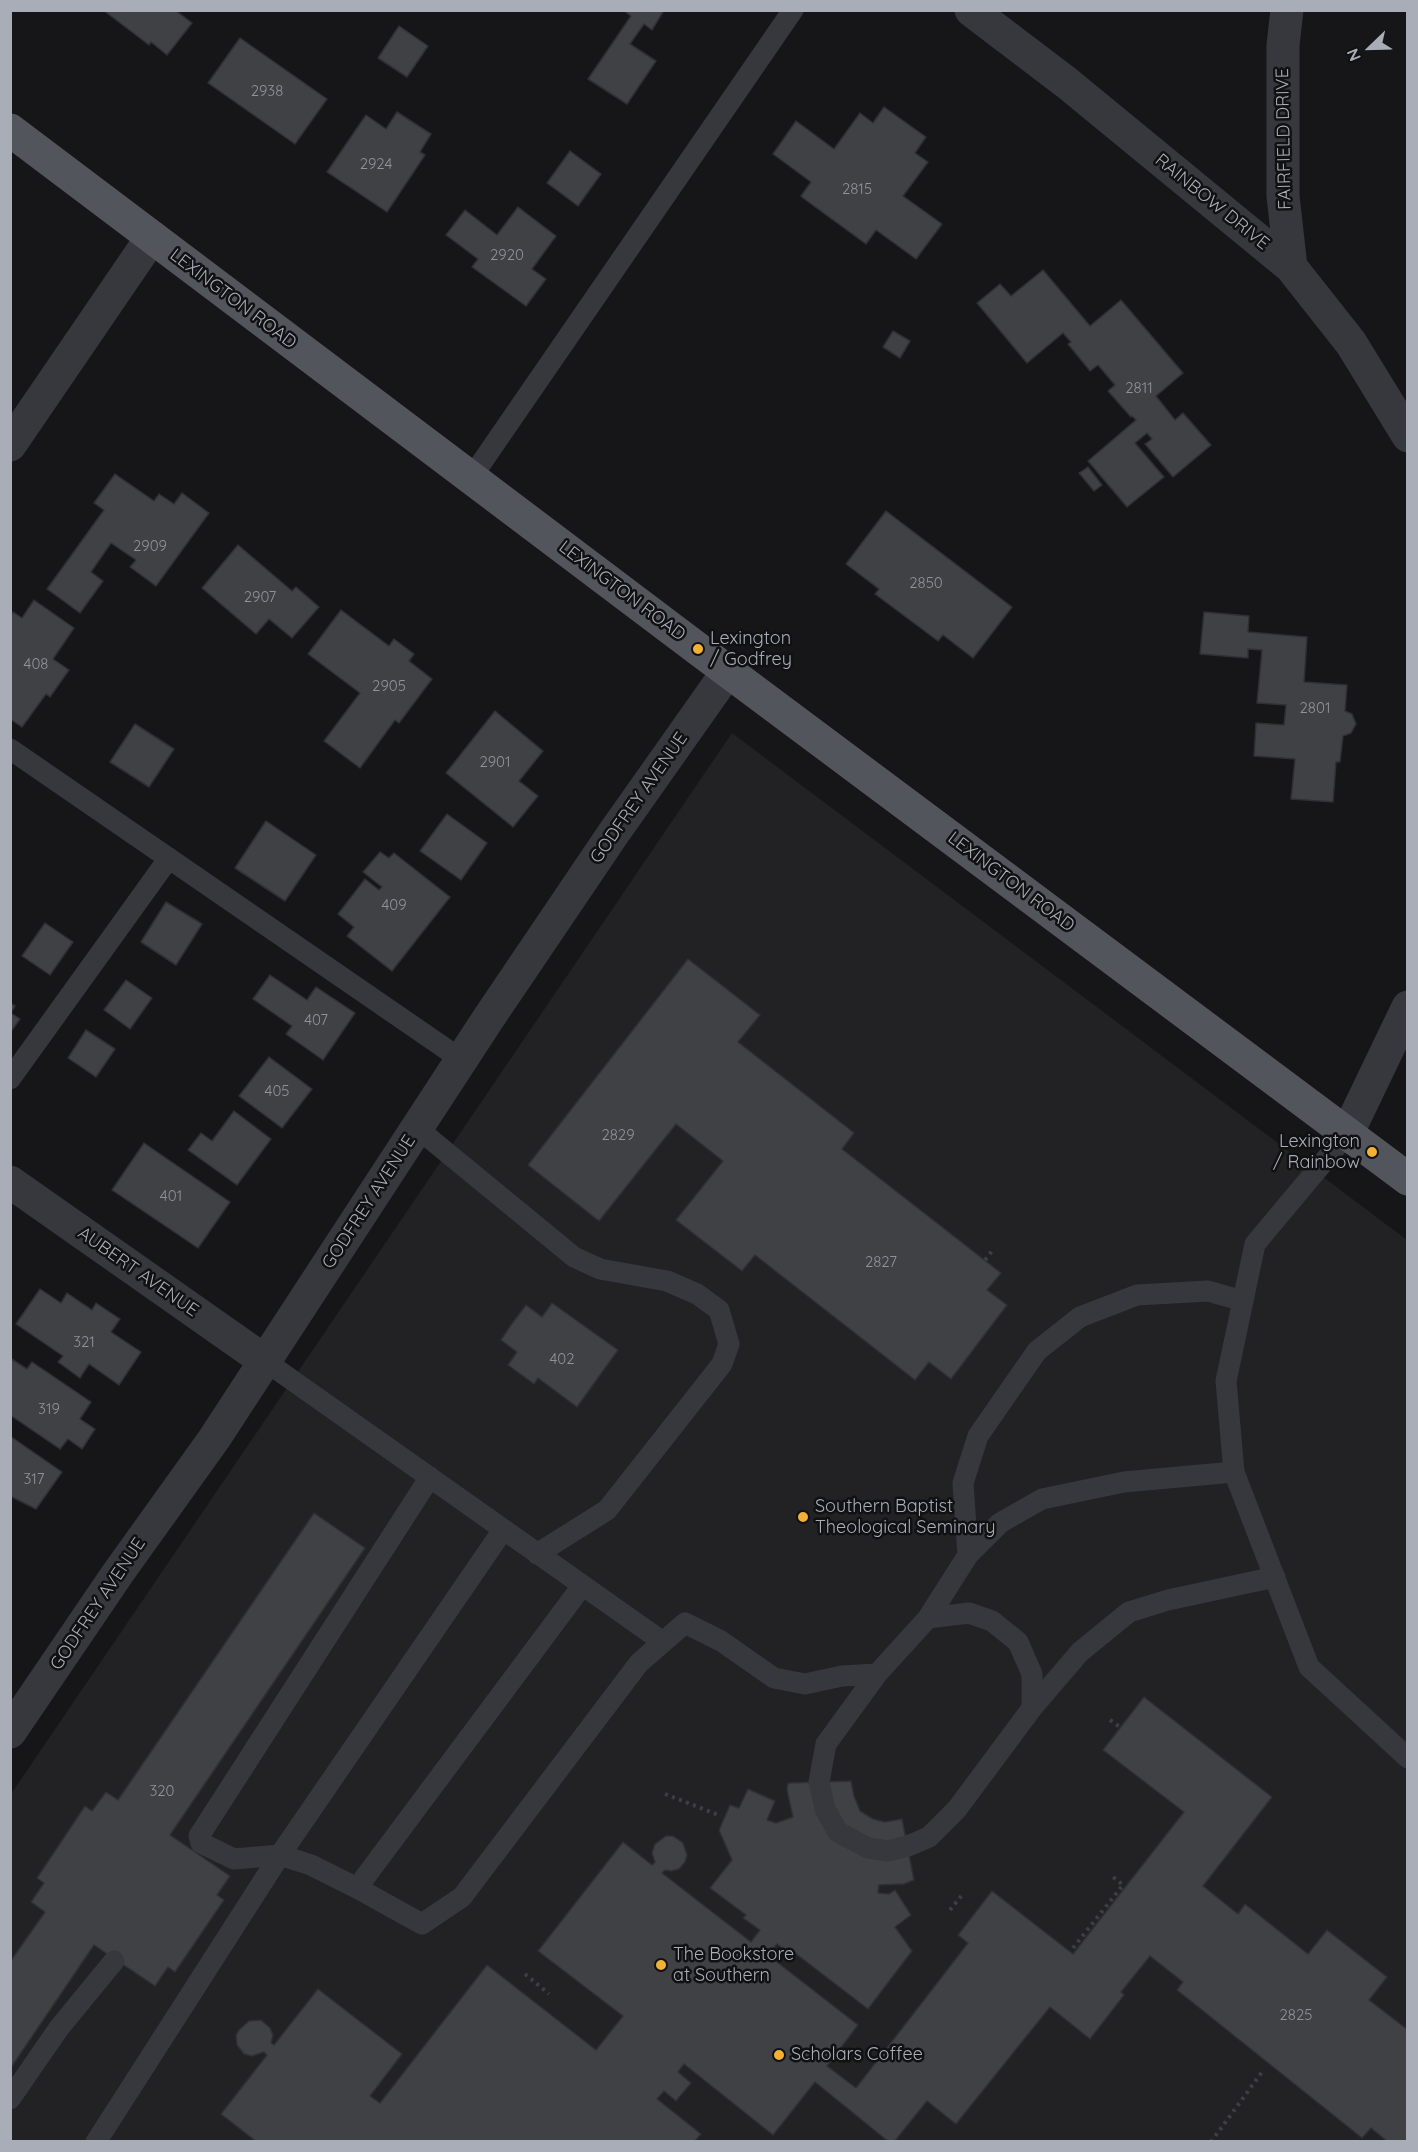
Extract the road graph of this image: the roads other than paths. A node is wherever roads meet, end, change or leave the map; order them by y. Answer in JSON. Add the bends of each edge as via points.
{"nodes":[{"id":1,"x":794,"y":10,"type":"edge"},
{"id":2,"x":971,"y":10,"type":"edge"},
{"id":3,"x":1287,"y":10,"type":"edge"},
{"id":4,"x":10,"y":130,"type":"edge"},
{"id":5,"x":152,"y":237,"type":"junction"},
{"id":6,"x":1291,"y":267,"type":"junction"},
{"id":7,"x":1407,"y":436,"type":"edge"},
{"id":8,"x":10,"y":445,"type":"edge"},
{"id":9,"x":471,"y":478,"type":"junction"},
{"id":10,"x":728,"y":671,"type":"junction"},
{"id":11,"x":10,"y":748,"type":"edge"},
{"id":12,"x":169,"y":858,"type":"junction"},
{"id":13,"x":1407,"y":1007,"type":"edge"},
{"id":14,"x":462,"y":1060,"type":"junction"},
{"id":15,"x":10,"y":1080,"type":"edge"},
{"id":16,"x":417,"y":1128,"type":"junction"},
{"id":17,"x":1347,"y":1134,"type":"junction"},
{"id":18,"x":1407,"y":1179,"type":"edge"},
{"id":19,"x":10,"y":1182,"type":"edge"},
{"id":20,"x":1243,"y":1301,"type":"junction"},
{"id":21,"x":265,"y":1361,"type":"junction"},
{"id":22,"x":1234,"y":1472,"type":"junction"},
{"id":23,"x":429,"y":1478,"type":"junction"},
{"id":24,"x":503,"y":1530,"type":"junction"},
{"id":25,"x":537,"y":1554,"type":"junction"},
{"id":26,"x":968,"y":1555,"type":"junction"},
{"id":27,"x":1275,"y":1577,"type":"junction"},
{"id":28,"x":582,"y":1586,"type":"junction"},
{"id":29,"x":928,"y":1618,"type":"junction"},
{"id":30,"x":663,"y":1642,"type":"junction"},
{"id":31,"x":877,"y":1674,"type":"junction"},
{"id":32,"x":1032,"y":1708,"type":"junction"},
{"id":33,"x":10,"y":1732,"type":"edge"},
{"id":34,"x":1407,"y":1758,"type":"edge"},
{"id":35,"x":280,"y":1855,"type":"junction"},
{"id":36,"x":357,"y":1888,"type":"junction"},
{"id":37,"x":114,"y":1961,"type":"dead end"},
{"id":38,"x":10,"y":2099,"type":"edge"},
{"id":39,"x":96,"y":2142,"type":"edge"}],
"edges":[{"from":1,"to":9,"type":"lane"},
{"from":2,"to":6,"type":"street","name":"RAINBOW DRIVE","via":[[1067,83]]},
{"from":3,"to":6,"type":"street","name":"FAIRFIELD DRIVE","via":[[1283,45],[1283,196]]},
{"from":4,"to":5,"type":"main road","name":"LEXINGTON ROAD"},
{"from":5,"to":8,"type":"street"},
{"from":5,"to":9,"type":"main road","name":"LEXINGTON ROAD"},
{"from":6,"to":7,"type":"street","name":"RAINBOW DRIVE","via":[[1351,343]]},
{"from":9,"to":10,"type":"main road","name":"LEXINGTON ROAD"},
{"from":10,"to":14,"type":"street","name":"GODFREY AVENUE","via":[[612,834]]},
{"from":10,"to":17,"type":"main road","name":"LEXINGTON ROAD"},
{"from":11,"to":12,"type":"lane"},
{"from":12,"to":14,"type":"lane"},
{"from":12,"to":15,"type":"lane"},
{"from":13,"to":17,"type":"street"},
{"from":14,"to":16,"type":"street","name":"GODFREY AVENUE"},
{"from":16,"to":21,"type":"street","name":"GODFREY AVENUE"},
{"from":16,"to":25,"type":"lane","via":[[574,1257],[600,1269],[667,1281],[697,1294],[719,1311],[729,1344],[722,1364],[607,1510]]},
{"from":17,"to":18,"type":"main road","name":"LEXINGTON ROAD"},
{"from":17,"to":20,"type":"lane","via":[[1255,1244]]},
{"from":19,"to":21,"type":"street","name":"AUBERT AVENUE"},
{"from":20,"to":22,"type":"lane","via":[[1226,1381]]},
{"from":20,"to":26,"type":"lane","via":[[1208,1291],[1137,1295],[1080,1317],[1037,1351],[978,1436],[963,1483]]},
{"from":21,"to":23,"type":"lane"},
{"from":21,"to":33,"type":"street","name":"GODFREY AVENUE"},
{"from":22,"to":26,"type":"lane","via":[[1124,1482],[1042,1499],[1000,1523]]},
{"from":22,"to":27,"type":"lane"},
{"from":23,"to":24,"type":"lane"},
{"from":23,"to":35,"type":"lane","via":[[199,1836],[201,1843],[234,1859]]},
{"from":24,"to":25,"type":"lane"},
{"from":24,"to":35,"type":"lane"},
{"from":25,"to":28,"type":"lane"},
{"from":26,"to":29,"type":"lane"},
{"from":27,"to":32,"type":"lane","via":[[1129,1612],[1080,1652]]},
{"from":27,"to":34,"type":"lane","via":[[1309,1667]]},
{"from":28,"to":30,"type":"lane"},
{"from":28,"to":36,"type":"lane"},
{"from":29,"to":31,"type":"lane"},
{"from":29,"to":32,"type":"lane","via":[[969,1613],[992,1621],[1018,1642],[1032,1674]]},
{"from":30,"to":31,"type":"lane","via":[[685,1623],[721,1641],[774,1678],[805,1684]]},
{"from":30,"to":36,"type":"lane","via":[[639,1663],[462,1897],[422,1924]]},
{"from":31,"to":32,"type":"lane","via":[[826,1744],[819,1782],[825,1809],[838,1832],[868,1848],[888,1851],[929,1837],[957,1809]]},
{"from":35,"to":36,"type":"lane","via":[[311,1865]]},
{"from":35,"to":39,"type":"lane"},
{"from":37,"to":38,"type":"lane","via":[[59,2028]]}]}
